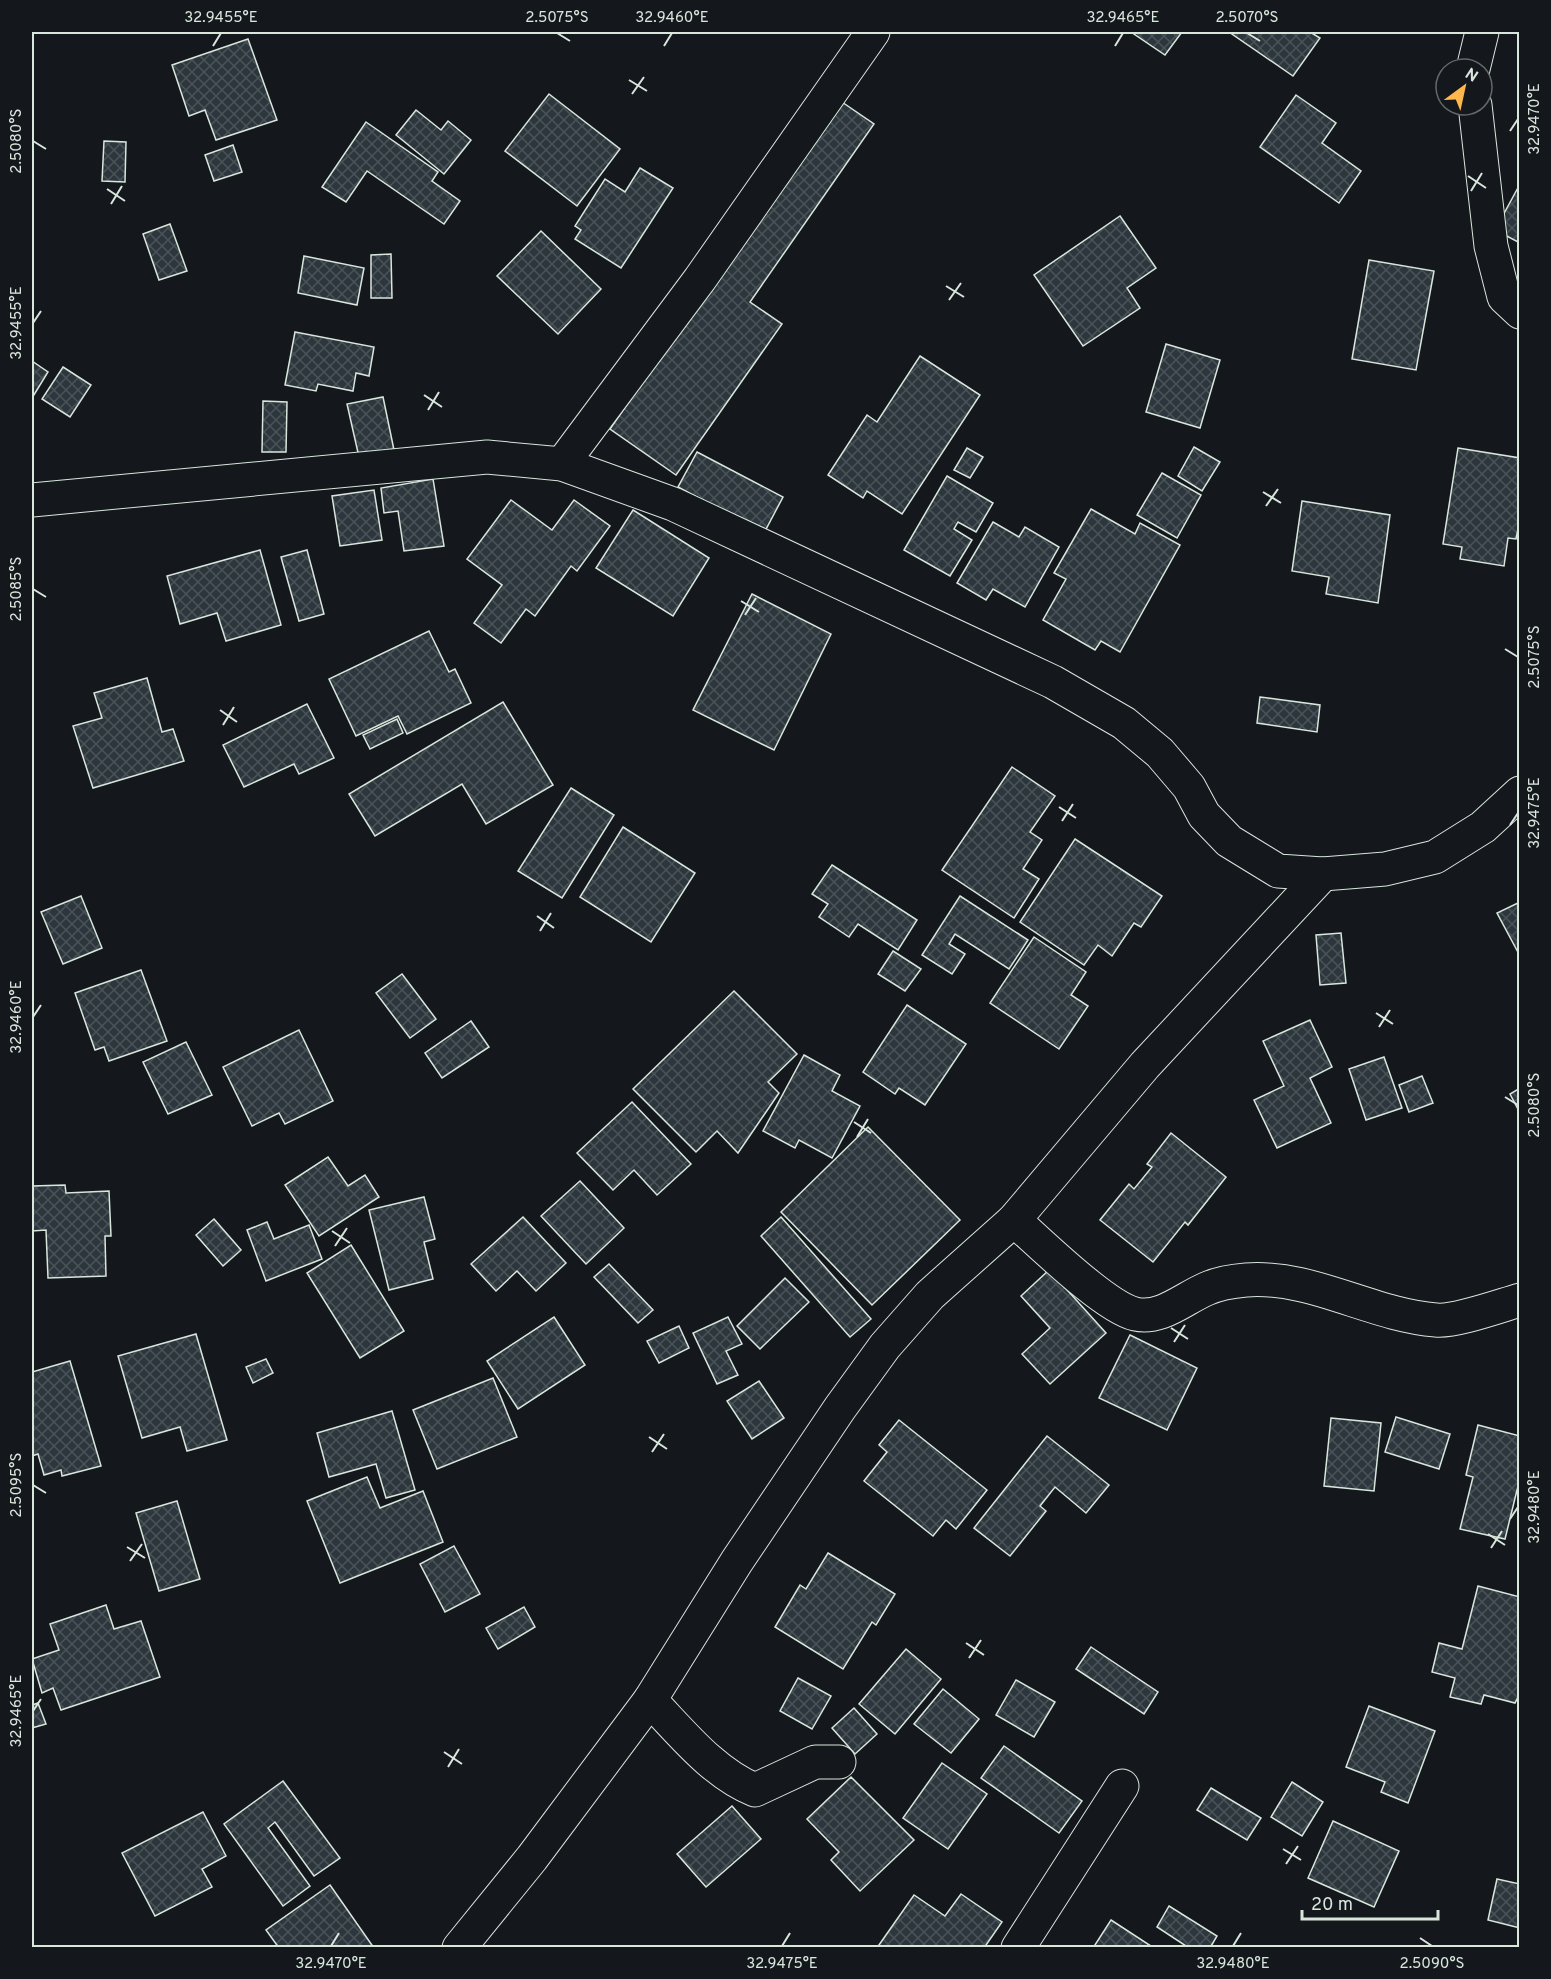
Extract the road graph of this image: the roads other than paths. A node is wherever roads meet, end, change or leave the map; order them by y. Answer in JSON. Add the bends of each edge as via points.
{"nodes":[{"id":1,"x":873,"y":32,"type":"edge"},
{"id":2,"x":1482,"y":32,"type":"edge"},
{"id":3,"x":1476,"y":57,"type":"edge"},
{"id":4,"x":1476,"y":117,"type":"edge"},
{"id":5,"x":1520,"y":312,"type":"edge"},
{"id":6,"x":562,"y":464,"type":"junction"},
{"id":7,"x":32,"y":500,"type":"edge"},
{"id":8,"x":1520,"y":793,"type":"edge"},
{"id":9,"x":1323,"y":874,"type":"junction"},
{"id":10,"x":1014,"y":1220,"type":"junction"},
{"id":11,"x":1520,"y":1300,"type":"edge"},
{"id":12,"x":650,"y":1700,"type":"junction"},
{"id":13,"x":840,"y":1762,"type":"dead end"},
{"id":14,"x":1122,"y":1786,"type":"dead end"},
{"id":15,"x":459,"y":1947,"type":"edge"},
{"id":16,"x":1018,"y":1947,"type":"edge"}],
"edges":[{"from":1,"to":6,"type":"street","via":[[700,279]]},
{"from":2,"to":3,"type":"street"},
{"from":4,"to":5,"type":"street","via":[[1491,246],[1504,297]]},
{"from":6,"to":7,"type":"street","via":[[487,457]]},
{"from":6,"to":9,"type":"street","via":[[673,504],[1053,682],[1124,723],[1160,753],[1189,787],[1204,815],[1229,841],[1278,871]]},
{"from":8,"to":9,"type":"street","via":[[1483,827],[1435,857],[1385,869]]},
{"from":9,"to":10,"type":"street","via":[[1145,1065]]},
{"from":10,"to":11,"type":"street","via":[[1064,1265],[1133,1313],[1153,1316],[1209,1288],[1245,1280],[1281,1280],[1388,1313],[1439,1321]]},
{"from":10,"to":12,"type":"street","via":[[930,1295],[885,1346],[737,1561]]},
{"from":12,"to":13,"type":"street","via":[[698,1750],[740,1784],[755,1790],[815,1762]]},
{"from":12,"to":15,"type":"street"},
{"from":14,"to":16,"type":"street"}]}
